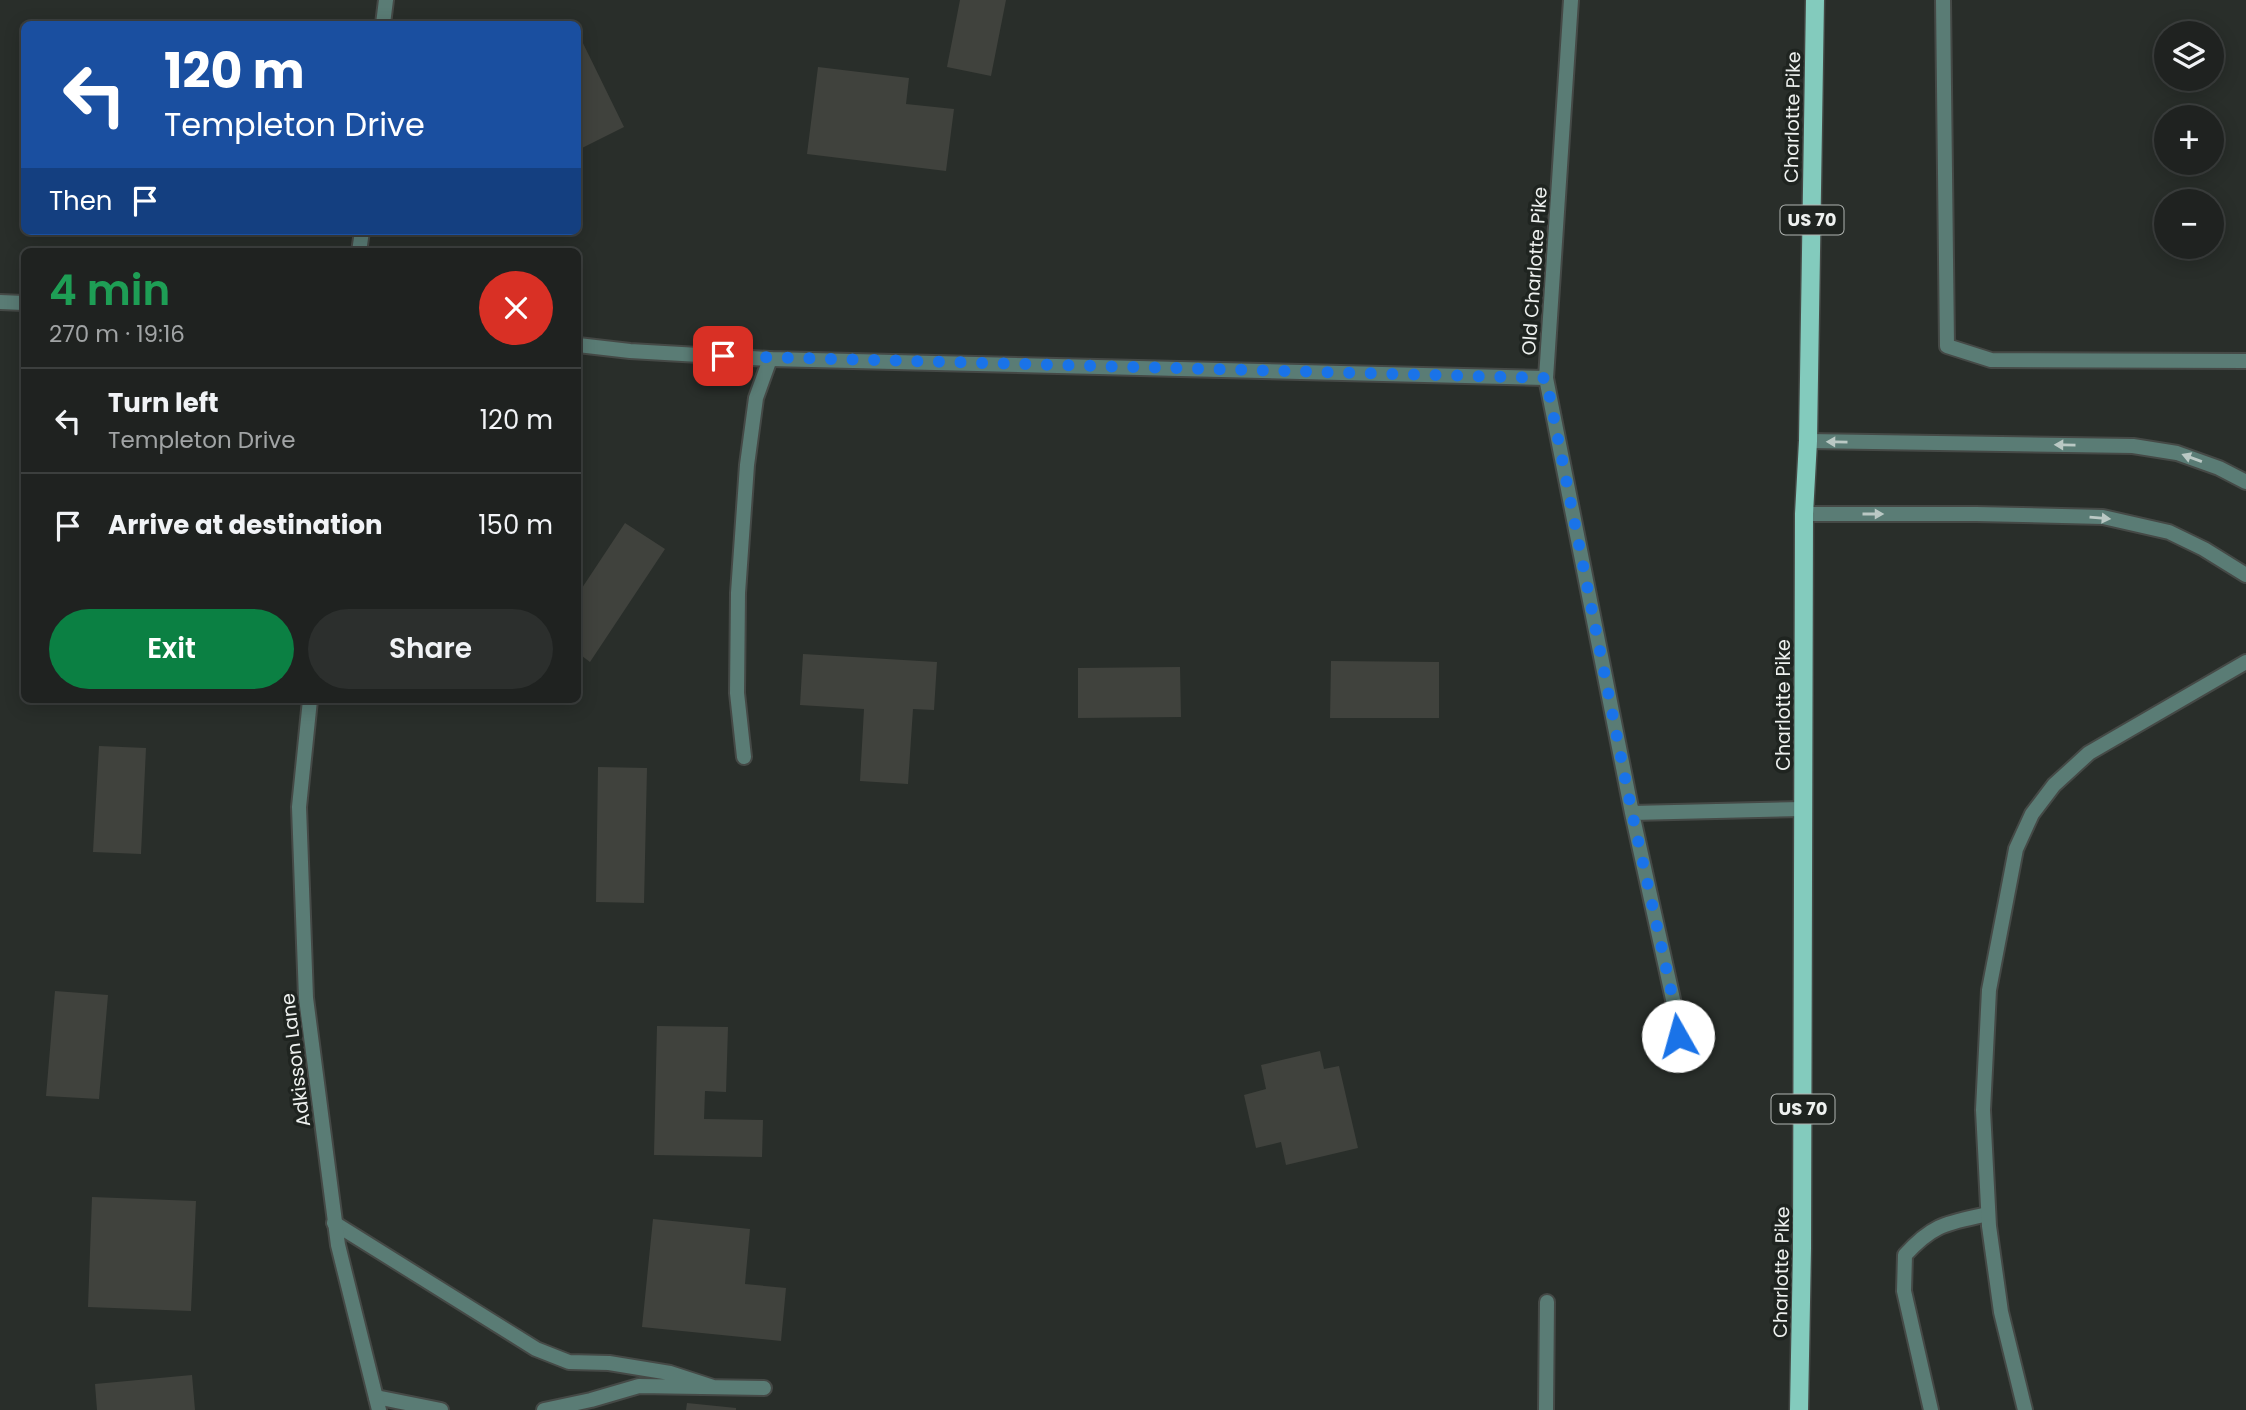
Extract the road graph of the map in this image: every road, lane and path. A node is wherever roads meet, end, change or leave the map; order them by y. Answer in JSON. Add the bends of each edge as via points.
{"nodes":[{"id":1,"x":386,"y":0,"type":"edge"},
{"id":2,"x":1571,"y":0,"type":"edge"},
{"id":3,"x":1815,"y":0,"type":"edge"},
{"id":4,"x":1943,"y":0,"type":"edge"},
{"id":5,"x":383,"y":21,"type":"edge"},
{"id":6,"x":0,"y":302,"type":"edge"},
{"id":7,"x":21,"y":303,"type":"edge"},
{"id":8,"x":581,"y":345,"type":"edge"},
{"id":9,"x":770,"y":359,"type":"junction"},
{"id":10,"x":2246,"y":361,"type":"edge"},
{"id":11,"x":1546,"y":378,"type":"junction"},
{"id":12,"x":1808,"y":441,"type":"junction"},
{"id":13,"x":2246,"y":482,"type":"edge"},
{"id":14,"x":1804,"y":514,"type":"junction"},
{"id":15,"x":2246,"y":575,"type":"edge"},
{"id":16,"x":2246,"y":662,"type":"edge"},
{"id":17,"x":310,"y":703,"type":"edge"},
{"id":18,"x":744,"y":757,"type":"dead end"},
{"id":19,"x":1803,"y":809,"type":"junction"},
{"id":20,"x":1632,"y":813,"type":"junction"},
{"id":21,"x":1678,"y":1036,"type":"dead end"},
{"id":22,"x":1988,"y":1214,"type":"junction"},
{"id":23,"x":334,"y":1223,"type":"junction"},
{"id":24,"x":1547,"y":1302,"type":"dead end"},
{"id":25,"x":713,"y":1387,"type":"junction"},
{"id":26,"x":764,"y":1388,"type":"dead end"},
{"id":27,"x":378,"y":1403,"type":"edge"},
{"id":28,"x":441,"y":1410,"type":"edge"},
{"id":29,"x":544,"y":1410,"type":"edge"},
{"id":30,"x":1546,"y":1410,"type":"edge"},
{"id":31,"x":1799,"y":1410,"type":"edge"},
{"id":32,"x":1931,"y":1410,"type":"edge"},
{"id":33,"x":2025,"y":1410,"type":"edge"}],
"edges":[{"from":1,"to":5,"type":"street"},
{"from":2,"to":11,"type":"street","name":"Old Charlotte Pike"},
{"from":3,"to":12,"type":"main road","name":"Charlotte Pike","number":"US 70"},
{"from":4,"to":10,"type":"street","via":[[1947,346],[1990,360]]},
{"from":6,"to":7,"type":"street"},
{"from":8,"to":9,"type":"street"},
{"from":9,"to":11,"type":"street"},
{"from":9,"to":18,"type":"street","via":[[756,398],[748,452],[738,593],[737,693]]},
{"from":11,"to":20,"type":"street","name":"Old Charlotte Pike"},
{"from":13,"to":12,"type":"street","one_way":true,"via":[[2177,453],[2133,446]]},
{"from":12,"to":14,"type":"main road","name":"Charlotte Pike","number":"US 70"},
{"from":14,"to":15,"type":"street","one_way":true,"via":[[2103,517],[2169,533]]},
{"from":14,"to":19,"type":"main road","name":"Charlotte Pike","number":"US 70"},
{"from":16,"to":22,"type":"street","via":[[2089,752],[2032,814],[2016,849],[1989,990],[1983,1110]]},
{"from":17,"to":23,"type":"street","name":"Adkisson Lane","via":[[299,807],[306,998]]},
{"from":19,"to":20,"type":"street"},
{"from":19,"to":31,"type":"main road","name":"Charlotte Pike","number":"US 70"},
{"from":20,"to":21,"type":"street","name":"Old Charlotte Pike"},
{"from":22,"to":32,"type":"street","via":[[1946,1223],[1923,1235],[1905,1255],[1904,1292]]},
{"from":22,"to":33,"type":"street","via":[[2001,1312]]},
{"from":23,"to":25,"type":"street","via":[[536,1349],[569,1362],[670,1373]]},
{"from":23,"to":27,"type":"street","name":"Adkisson Lane"},
{"from":24,"to":30,"type":"street"},
{"from":25,"to":26,"type":"street"},
{"from":25,"to":29,"type":"street","via":[[639,1386]]},
{"from":27,"to":28,"type":"street"}]}
